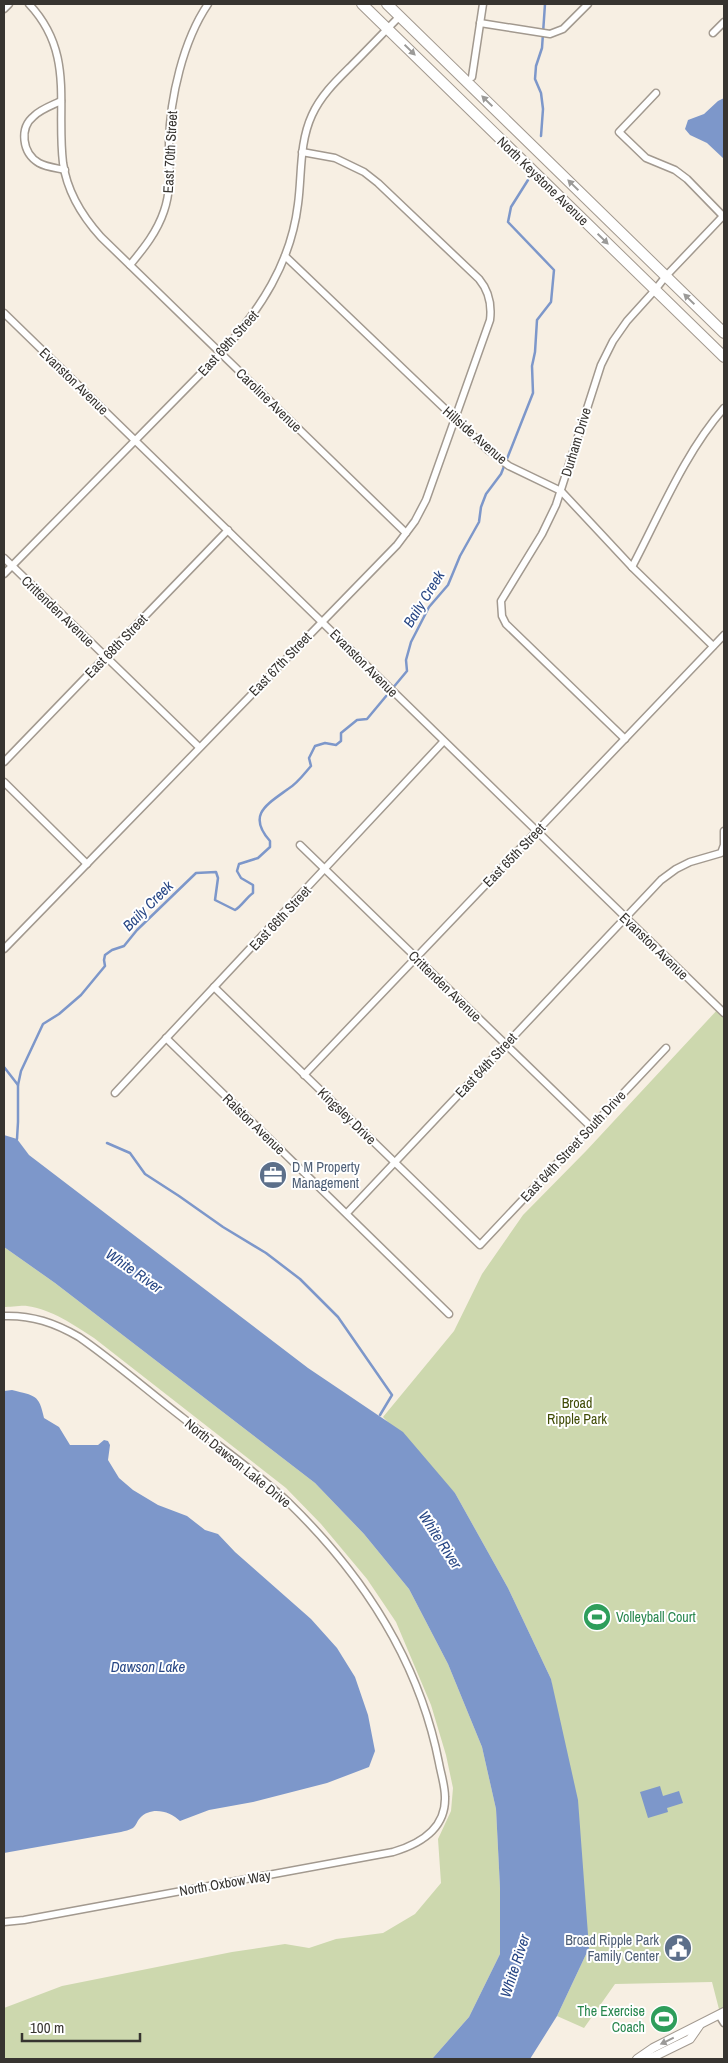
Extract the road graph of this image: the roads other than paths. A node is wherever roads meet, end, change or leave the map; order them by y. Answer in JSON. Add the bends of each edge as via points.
{"nodes":[{"id":1,"x":9,"y":4,"type":"edge"},
{"id":2,"x":29,"y":4,"type":"edge"},
{"id":3,"x":208,"y":4,"type":"edge"},
{"id":4,"x":362,"y":4,"type":"edge"},
{"id":5,"x":387,"y":4,"type":"edge"},
{"id":6,"x":483,"y":4,"type":"edge"},
{"id":7,"x":588,"y":4,"type":"edge"},
{"id":8,"x":4,"y":9,"type":"edge"},
{"id":9,"x":400,"y":16,"type":"junction"},
{"id":10,"x":724,"y":22,"type":"edge"},
{"id":11,"x":480,"y":24,"type":"junction"},
{"id":12,"x":388,"y":29,"type":"junction"},
{"id":13,"x":713,"y":33,"type":"dead end"},
{"id":14,"x":472,"y":77,"type":"dead end"},
{"id":15,"x":656,"y":93,"type":"dead end"},
{"id":16,"x":61,"y":101,"type":"junction"},
{"id":17,"x":302,"y":152,"type":"junction"},
{"id":18,"x":65,"y":170,"type":"junction"},
{"id":19,"x":724,"y":216,"type":"edge"},
{"id":20,"x":285,"y":256,"type":"junction"},
{"id":21,"x":130,"y":266,"type":"junction"},
{"id":22,"x":660,"y":283,"type":"junction"},
{"id":23,"x":4,"y":313,"type":"edge"},
{"id":24,"x":724,"y":333,"type":"edge"},
{"id":25,"x":221,"y":353,"type":"junction"},
{"id":26,"x":724,"y":357,"type":"edge"},
{"id":27,"x":724,"y":408,"type":"edge"},
{"id":28,"x":455,"y":419,"type":"junction"},
{"id":29,"x":135,"y":441,"type":"junction"},
{"id":30,"x":561,"y":491,"type":"junction"},
{"id":31,"x":228,"y":530,"type":"junction"},
{"id":32,"x":406,"y":534,"type":"junction"},
{"id":33,"x":4,"y":558,"type":"edge"},
{"id":34,"x":12,"y":566,"type":"junction"},
{"id":35,"x":632,"y":567,"type":"junction"},
{"id":36,"x":4,"y":574,"type":"edge"},
{"id":37,"x":322,"y":622,"type":"junction"},
{"id":38,"x":724,"y":635,"type":"edge"},
{"id":39,"x":713,"y":646,"type":"junction"},
{"id":40,"x":105,"y":657,"type":"junction"},
{"id":41,"x":625,"y":739,"type":"junction"},
{"id":42,"x":443,"y":742,"type":"junction"},
{"id":43,"x":199,"y":747,"type":"junction"},
{"id":44,"x":4,"y":762,"type":"edge"},
{"id":45,"x":4,"y":782,"type":"edge"},
{"id":46,"x":537,"y":830,"type":"junction"},
{"id":47,"x":724,"y":831,"type":"edge"},
{"id":48,"x":300,"y":845,"type":"dead end"},
{"id":49,"x":87,"y":864,"type":"junction"},
{"id":50,"x":325,"y":870,"type":"junction"},
{"id":51,"x":626,"y":918,"type":"junction"},
{"id":52,"x":4,"y":949,"type":"edge"},
{"id":53,"x":416,"y":958,"type":"junction"},
{"id":54,"x":214,"y":987,"type":"junction"},
{"id":55,"x":724,"y":1013,"type":"edge"},
{"id":56,"x":166,"y":1038,"type":"junction"},
{"id":57,"x":505,"y":1045,"type":"junction"},
{"id":58,"x":666,"y":1048,"type":"dead end"},
{"id":59,"x":304,"y":1075,"type":"junction"},
{"id":60,"x":116,"y":1093,"type":"dead end"},
{"id":61,"x":590,"y":1127,"type":"junction"},
{"id":62,"x":394,"y":1162,"type":"junction"},
{"id":63,"x":346,"y":1213,"type":"junction"},
{"id":64,"x":480,"y":1245,"type":"joint"},
{"id":65,"x":449,"y":1314,"type":"dead end"},
{"id":66,"x":4,"y":1316,"type":"edge"},
{"id":67,"x":437,"y":1824,"type":"joint"},
{"id":68,"x":4,"y":1922,"type":"edge"},
{"id":69,"x":722,"y":2013,"type":"edge"},
{"id":70,"x":724,"y":2023,"type":"edge"},
{"id":71,"x":699,"y":2026,"type":"junction"},
{"id":72,"x":637,"y":2059,"type":"edge"},
{"id":73,"x":649,"y":2059,"type":"edge"}],
"edges":[{"from":1,"to":8,"type":"street"},
{"from":2,"to":16,"type":"street","name":"Caroline Avenue","via":[[55,44],[60,65]]},
{"from":3,"to":21,"type":"street","name":"East 70th Street","via":[[185,53],[173,96],[170,188],[164,213],[153,236]]},
{"from":4,"to":12,"type":"main road","name":"North Keystone Avenue"},
{"from":5,"to":9,"type":"main road","name":"North Keystone Avenue"},
{"from":6,"to":11,"type":"street"},
{"from":7,"to":11,"type":"street","via":[[563,29],[550,34]]},
{"from":9,"to":12,"type":"street","name":"East 69th Street"},
{"from":22,"to":9,"type":"main road","name":"North Keystone Avenue","one_way":true,"via":[[548,161]]},
{"from":10,"to":13,"type":"street"},
{"from":11,"to":14,"type":"street"},
{"from":12,"to":17,"type":"street","name":"East 69th Street","via":[[322,98],[309,121]]},
{"from":12,"to":22,"type":"main road","name":"North Keystone Avenue","one_way":true,"via":[[516,156]]},
{"from":15,"to":19,"type":"street","via":[[619,132],[646,158],[675,170],[687,179]]},
{"from":16,"to":18,"type":"street","name":"Caroline Avenue"},
{"from":16,"to":18,"type":"street","via":[[34,116],[25,129],[24,138],[33,159],[44,166]]},
{"from":17,"to":20,"type":"street","name":"East 69th Street","via":[[298,204]]},
{"from":17,"to":28,"type":"street","name":"East 67th Street","via":[[345,161],[376,180],[480,281],[491,306],[489,322]]},
{"from":18,"to":21,"type":"street","name":"Caroline Avenue","via":[[83,214]]},
{"from":19,"to":22,"type":"street","name":"Durham Drive"},
{"from":20,"to":25,"type":"street","name":"East 69th Street","via":[[259,308]]},
{"from":20,"to":28,"type":"street","name":"Hillside Avenue"},
{"from":21,"to":25,"type":"street","name":"Caroline Avenue"},
{"from":24,"to":22,"type":"main road","name":"North Keystone Avenue","one_way":true},
{"from":22,"to":26,"type":"main road","name":"North Keystone Avenue"},
{"from":22,"to":30,"type":"street","name":"Durham Drive","via":[[622,327],[605,357]]},
{"from":23,"to":29,"type":"street","name":"Evanston Avenue"},
{"from":25,"to":29,"type":"street","name":"East 69th Street"},
{"from":25,"to":32,"type":"street","name":"Caroline Avenue"},
{"from":27,"to":35,"type":"street","via":[[690,457]]},
{"from":28,"to":30,"type":"street","name":"Hillside Avenue","via":[[509,466]]},
{"from":28,"to":32,"type":"street","name":"East 67th Street","via":[[426,500]]},
{"from":29,"to":31,"type":"street","name":"Evanston Avenue"},
{"from":29,"to":34,"type":"street","name":"East 69th Street"},
{"from":30,"to":35,"type":"street","name":"Hillside Avenue"},
{"from":30,"to":41,"type":"street","name":"Durham Drive","via":[[550,518],[504,595],[500,608],[502,616]]},
{"from":31,"to":37,"type":"street","name":"Evanston Avenue"},
{"from":31,"to":40,"type":"street","name":"East 68th Street"},
{"from":32,"to":37,"type":"street","name":"East 67th Street"},
{"from":33,"to":34,"type":"street","name":"Crittenden Avenue"},
{"from":34,"to":36,"type":"street","name":"East 69th Street"},
{"from":34,"to":40,"type":"street","name":"Crittenden Avenue"},
{"from":35,"to":39,"type":"street","name":"Hillside Avenue"},
{"from":37,"to":42,"type":"street","name":"Evanston Avenue"},
{"from":37,"to":43,"type":"street","name":"East 67th Street"},
{"from":38,"to":39,"type":"street","name":"East 65th Street"},
{"from":39,"to":41,"type":"street","name":"East 65th Street"},
{"from":40,"to":43,"type":"street","name":"Crittenden Avenue"},
{"from":40,"to":44,"type":"street","name":"East 68th Street"},
{"from":41,"to":46,"type":"street","name":"East 65th Street"},
{"from":42,"to":46,"type":"street","name":"Evanston Avenue"},
{"from":42,"to":50,"type":"street","name":"East 66th Street"},
{"from":43,"to":49,"type":"street","name":"East 67th Street"},
{"from":45,"to":49,"type":"street"},
{"from":46,"to":51,"type":"street","name":"Evanston Avenue"},
{"from":46,"to":53,"type":"street","name":"East 65th Street"},
{"from":47,"to":51,"type":"street","name":"East 64th Street","via":[[723,850],[718,855],[676,869],[661,880]]},
{"from":48,"to":50,"type":"street","name":"Crittenden Avenue"},
{"from":49,"to":52,"type":"street","name":"East 67th Street"},
{"from":50,"to":53,"type":"street","name":"Crittenden Avenue"},
{"from":50,"to":54,"type":"street","name":"East 66th Street"},
{"from":51,"to":55,"type":"street","name":"Evanston Avenue"},
{"from":51,"to":57,"type":"street","name":"East 64th Street"},
{"from":53,"to":57,"type":"street","name":"Crittenden Avenue"},
{"from":53,"to":59,"type":"street","name":"East 65th Street"},
{"from":54,"to":56,"type":"street","name":"East 66th Street"},
{"from":54,"to":59,"type":"street","name":"Kingsley Drive"},
{"from":56,"to":60,"type":"street","name":"East 66th Street"},
{"from":56,"to":63,"type":"street","name":"Ralston Avenue"},
{"from":57,"to":61,"type":"street","name":"Crittenden Avenue"},
{"from":57,"to":62,"type":"street","name":"East 64th Street"},
{"from":58,"to":61,"type":"street","name":"East 64th Street South Drive"},
{"from":59,"to":62,"type":"street","name":"Kingsley Drive"},
{"from":61,"to":64,"type":"street","name":"East 64th Street South Drive"},
{"from":62,"to":63,"type":"street","name":"East 64th Street"},
{"from":62,"to":64,"type":"street","name":"Kingsley Drive"},
{"from":63,"to":65,"type":"street","name":"Ralston Avenue"},
{"from":66,"to":67,"type":"street","name":"North Dawson Lake Drive","via":[[49,1322],[91,1345],[289,1503],[349,1570],[391,1630],[407,1661],[436,1747],[445,1791],[443,1810]]},
{"from":67,"to":68,"type":"street","name":"North Oxbow Way","via":[[425,1839],[393,1852]]},
{"from":69,"to":70,"type":"street"},
{"from":69,"to":71,"type":"street"},
{"from":71,"to":72,"type":"street","one_way":true},
{"from":71,"to":73,"type":"street","via":[[690,2038]]}]}
